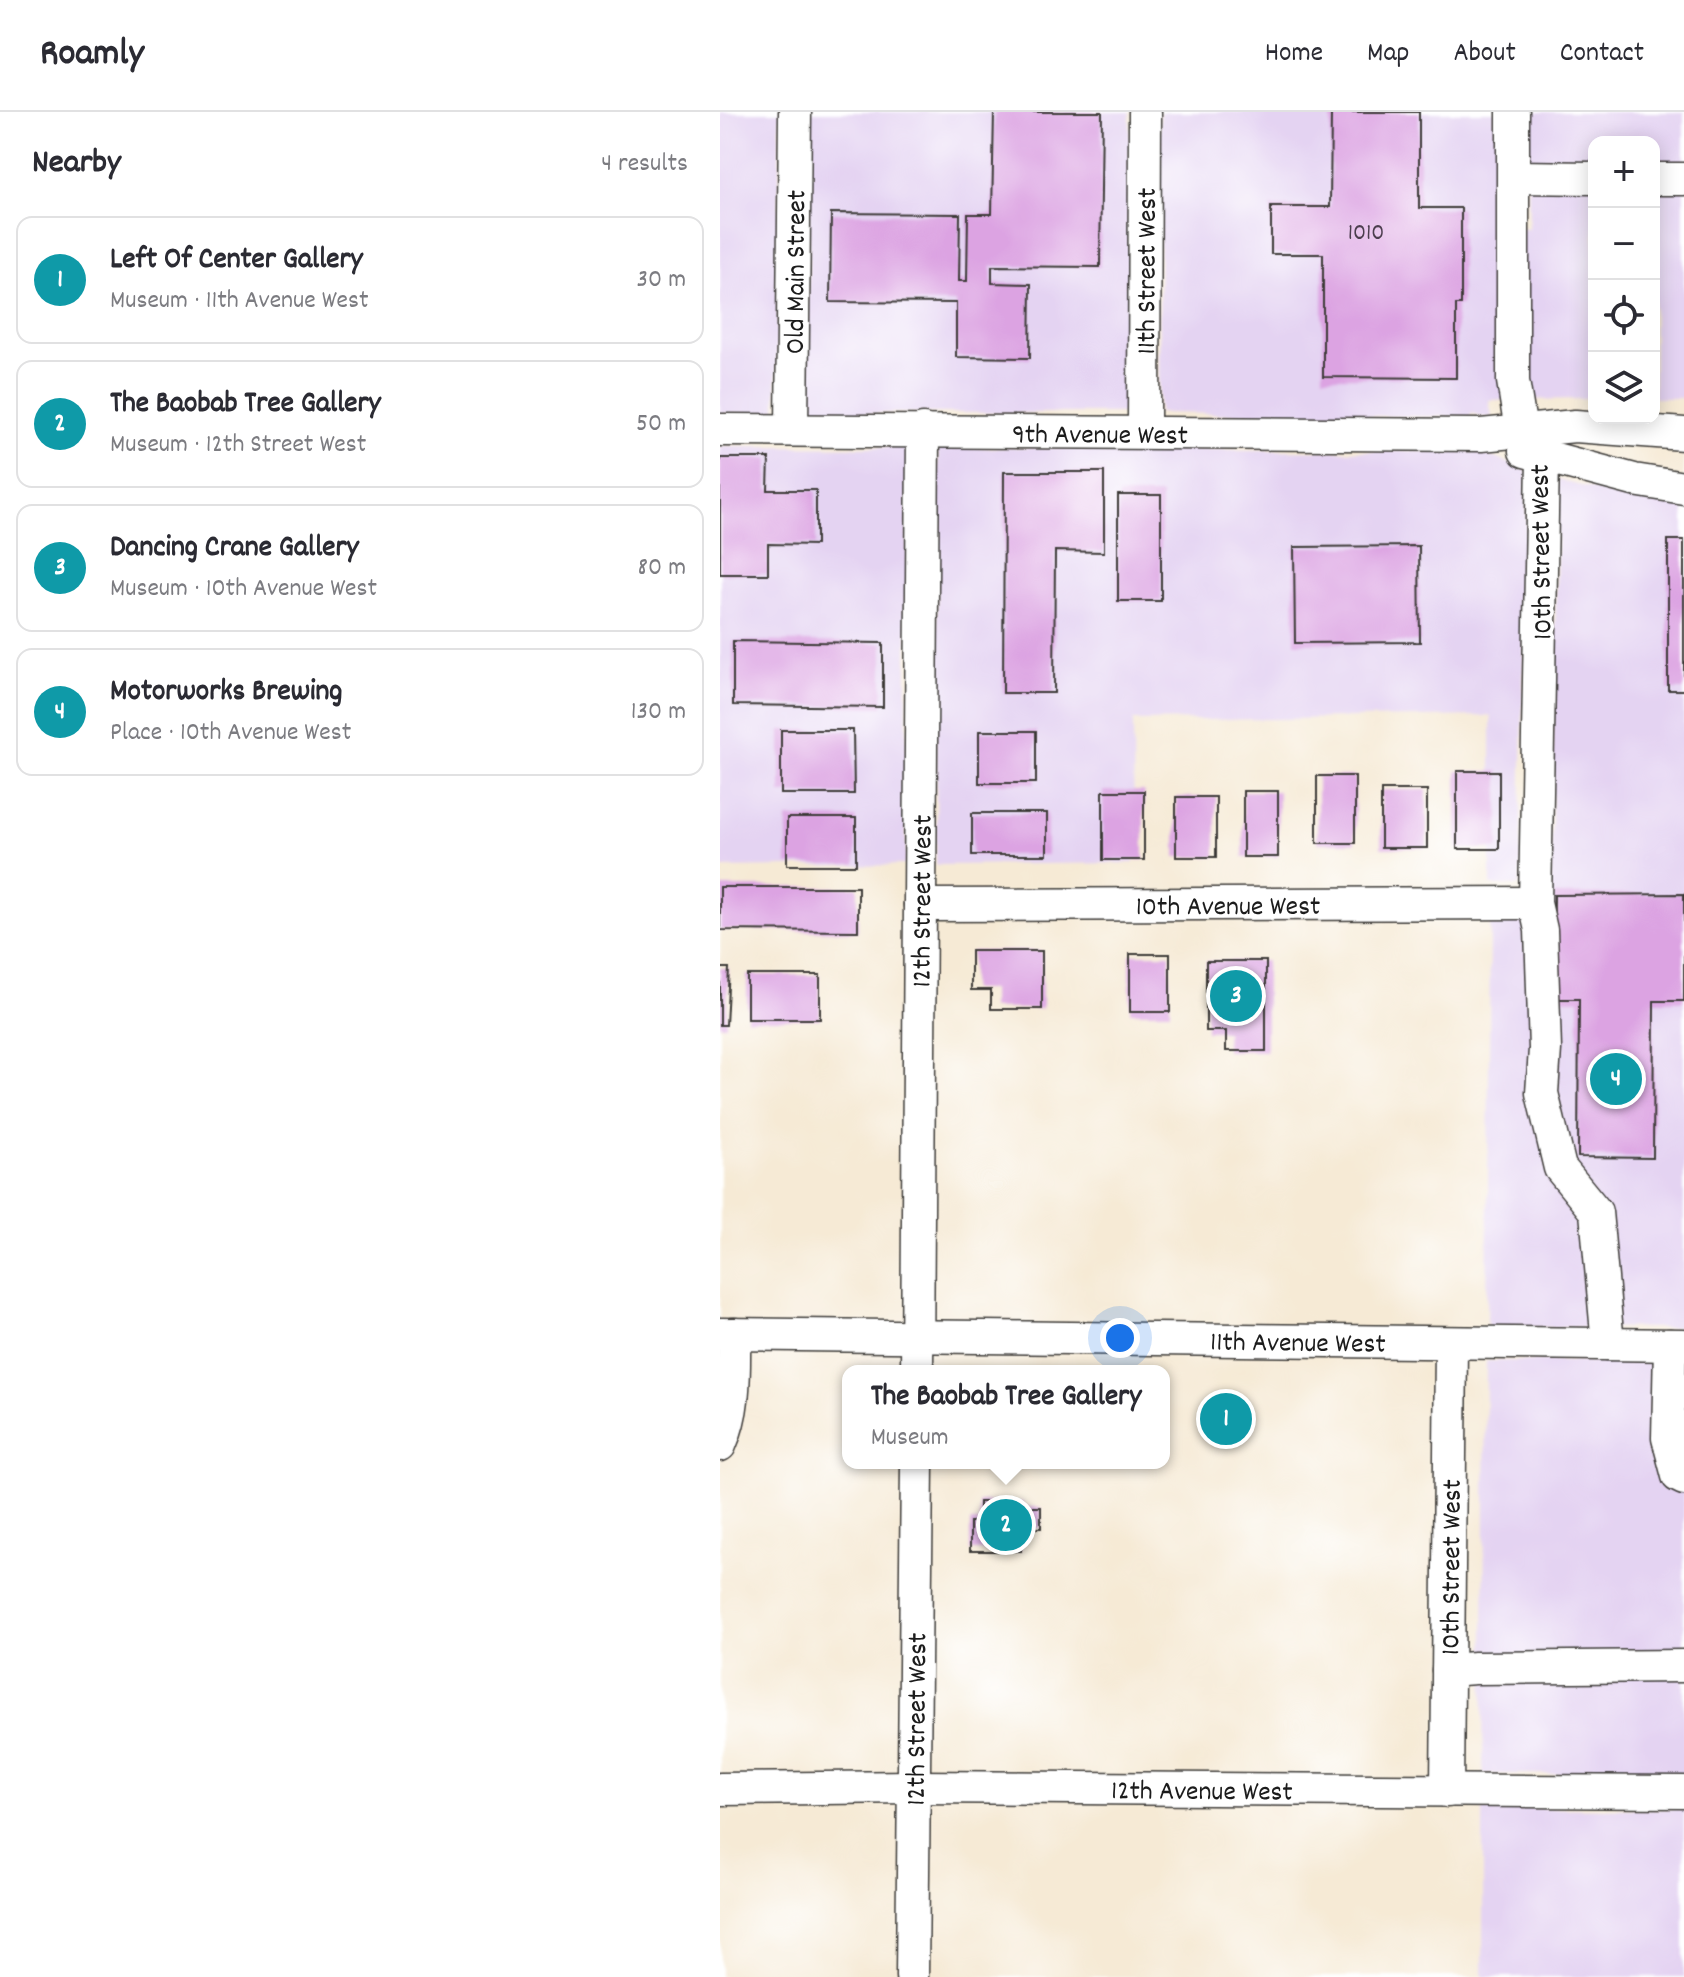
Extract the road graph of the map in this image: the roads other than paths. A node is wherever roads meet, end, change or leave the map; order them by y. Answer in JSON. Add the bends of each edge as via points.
{"nodes":[{"id":1,"x":795,"y":112,"type":"edge"},
{"id":2,"x":1145,"y":112,"type":"edge"},
{"id":3,"x":1513,"y":112,"type":"edge"},
{"id":4,"x":1514,"y":177,"type":"junction"},
{"id":5,"x":1588,"y":178,"type":"edge"},
{"id":6,"x":1660,"y":179,"type":"edge"},
{"id":7,"x":1684,"y":179,"type":"edge"},
{"id":8,"x":720,"y":430,"type":"edge"},
{"id":9,"x":792,"y":430,"type":"junction"},
{"id":10,"x":923,"y":430,"type":"junction"},
{"id":11,"x":1144,"y":431,"type":"junction"},
{"id":12,"x":1521,"y":431,"type":"junction"},
{"id":13,"x":1684,"y":434,"type":"edge"},
{"id":14,"x":1481,"y":435,"type":"junction"},
{"id":15,"x":1543,"y":458,"type":"junction"},
{"id":16,"x":1684,"y":488,"type":"edge"},
{"id":17,"x":1535,"y":903,"type":"junction"},
{"id":18,"x":920,"y":905,"type":"junction"},
{"id":19,"x":727,"y":1334,"type":"edge"},
{"id":20,"x":918,"y":1337,"type":"junction"},
{"id":21,"x":1451,"y":1343,"type":"junction"},
{"id":22,"x":1608,"y":1344,"type":"junction"},
{"id":23,"x":1677,"y":1345,"type":"edge"},
{"id":24,"x":917,"y":1365,"type":"edge"},
{"id":25,"x":720,"y":1445,"type":"edge"},
{"id":26,"x":917,"y":1469,"type":"edge"},
{"id":27,"x":1684,"y":1479,"type":"edge"},
{"id":28,"x":1684,"y":1666,"type":"edge"},
{"id":29,"x":1448,"y":1670,"type":"junction"},
{"id":30,"x":914,"y":1787,"type":"junction"},
{"id":31,"x":720,"y":1789,"type":"edge"},
{"id":32,"x":1447,"y":1791,"type":"junction"},
{"id":33,"x":1684,"y":1792,"type":"edge"},
{"id":34,"x":912,"y":1977,"type":"edge"}],
"edges":[{"from":1,"to":9,"type":"street","name":"Old Main Street"},
{"from":2,"to":11,"type":"street","name":"11th Street West"},
{"from":3,"to":4,"type":"street","name":"10th Street West"},
{"from":4,"to":5,"type":"street"},
{"from":4,"to":12,"type":"street","name":"10th Street West","via":[[1513,381]]},
{"from":6,"to":7,"type":"street"},
{"from":8,"to":9,"type":"street","name":"9th Avenue West"},
{"from":9,"to":10,"type":"street","name":"9th Avenue West"},
{"from":10,"to":11,"type":"street","name":"9th Avenue West"},
{"from":10,"to":18,"type":"street","name":"12th Street West"},
{"from":11,"to":14,"type":"street","name":"9th Avenue West"},
{"from":12,"to":13,"type":"street","via":[[1575,426]]},
{"from":12,"to":14,"type":"street"},
{"from":12,"to":15,"type":"street","name":"10th Street West"},
{"from":14,"to":15,"type":"street"},
{"from":15,"to":16,"type":"street"},
{"from":15,"to":17,"type":"street","name":"10th Street West"},
{"from":17,"to":18,"type":"street","name":"10th Avenue West"},
{"from":17,"to":22,"type":"street","name":"10th Street West","via":[[1541,930],[1542,1093],[1560,1168],[1596,1212]]},
{"from":18,"to":20,"type":"street","name":"12th Street West"},
{"from":19,"to":20,"type":"street","name":"11th Avenue West"},
{"from":19,"to":25,"type":"street","via":[[733,1401]]},
{"from":20,"to":21,"type":"street","name":"11th Avenue West"},
{"from":20,"to":24,"type":"street","name":"12th Street West"},
{"from":21,"to":22,"type":"street","name":"11th Avenue West"},
{"from":21,"to":29,"type":"street","name":"10th Street West"},
{"from":22,"to":23,"type":"street","name":"11th Avenue West"},
{"from":23,"to":27,"type":"street","via":[[1668,1438],[1678,1476]]},
{"from":26,"to":30,"type":"street","name":"12th Street West"},
{"from":28,"to":29,"type":"street"},
{"from":29,"to":32,"type":"street","name":"10th Street West"},
{"from":30,"to":31,"type":"street","name":"12th Avenue West"},
{"from":30,"to":32,"type":"street","name":"12th Avenue West"},
{"from":30,"to":34,"type":"street","name":"12th Street West"},
{"from":32,"to":33,"type":"street","name":"12th Avenue West"}]}
